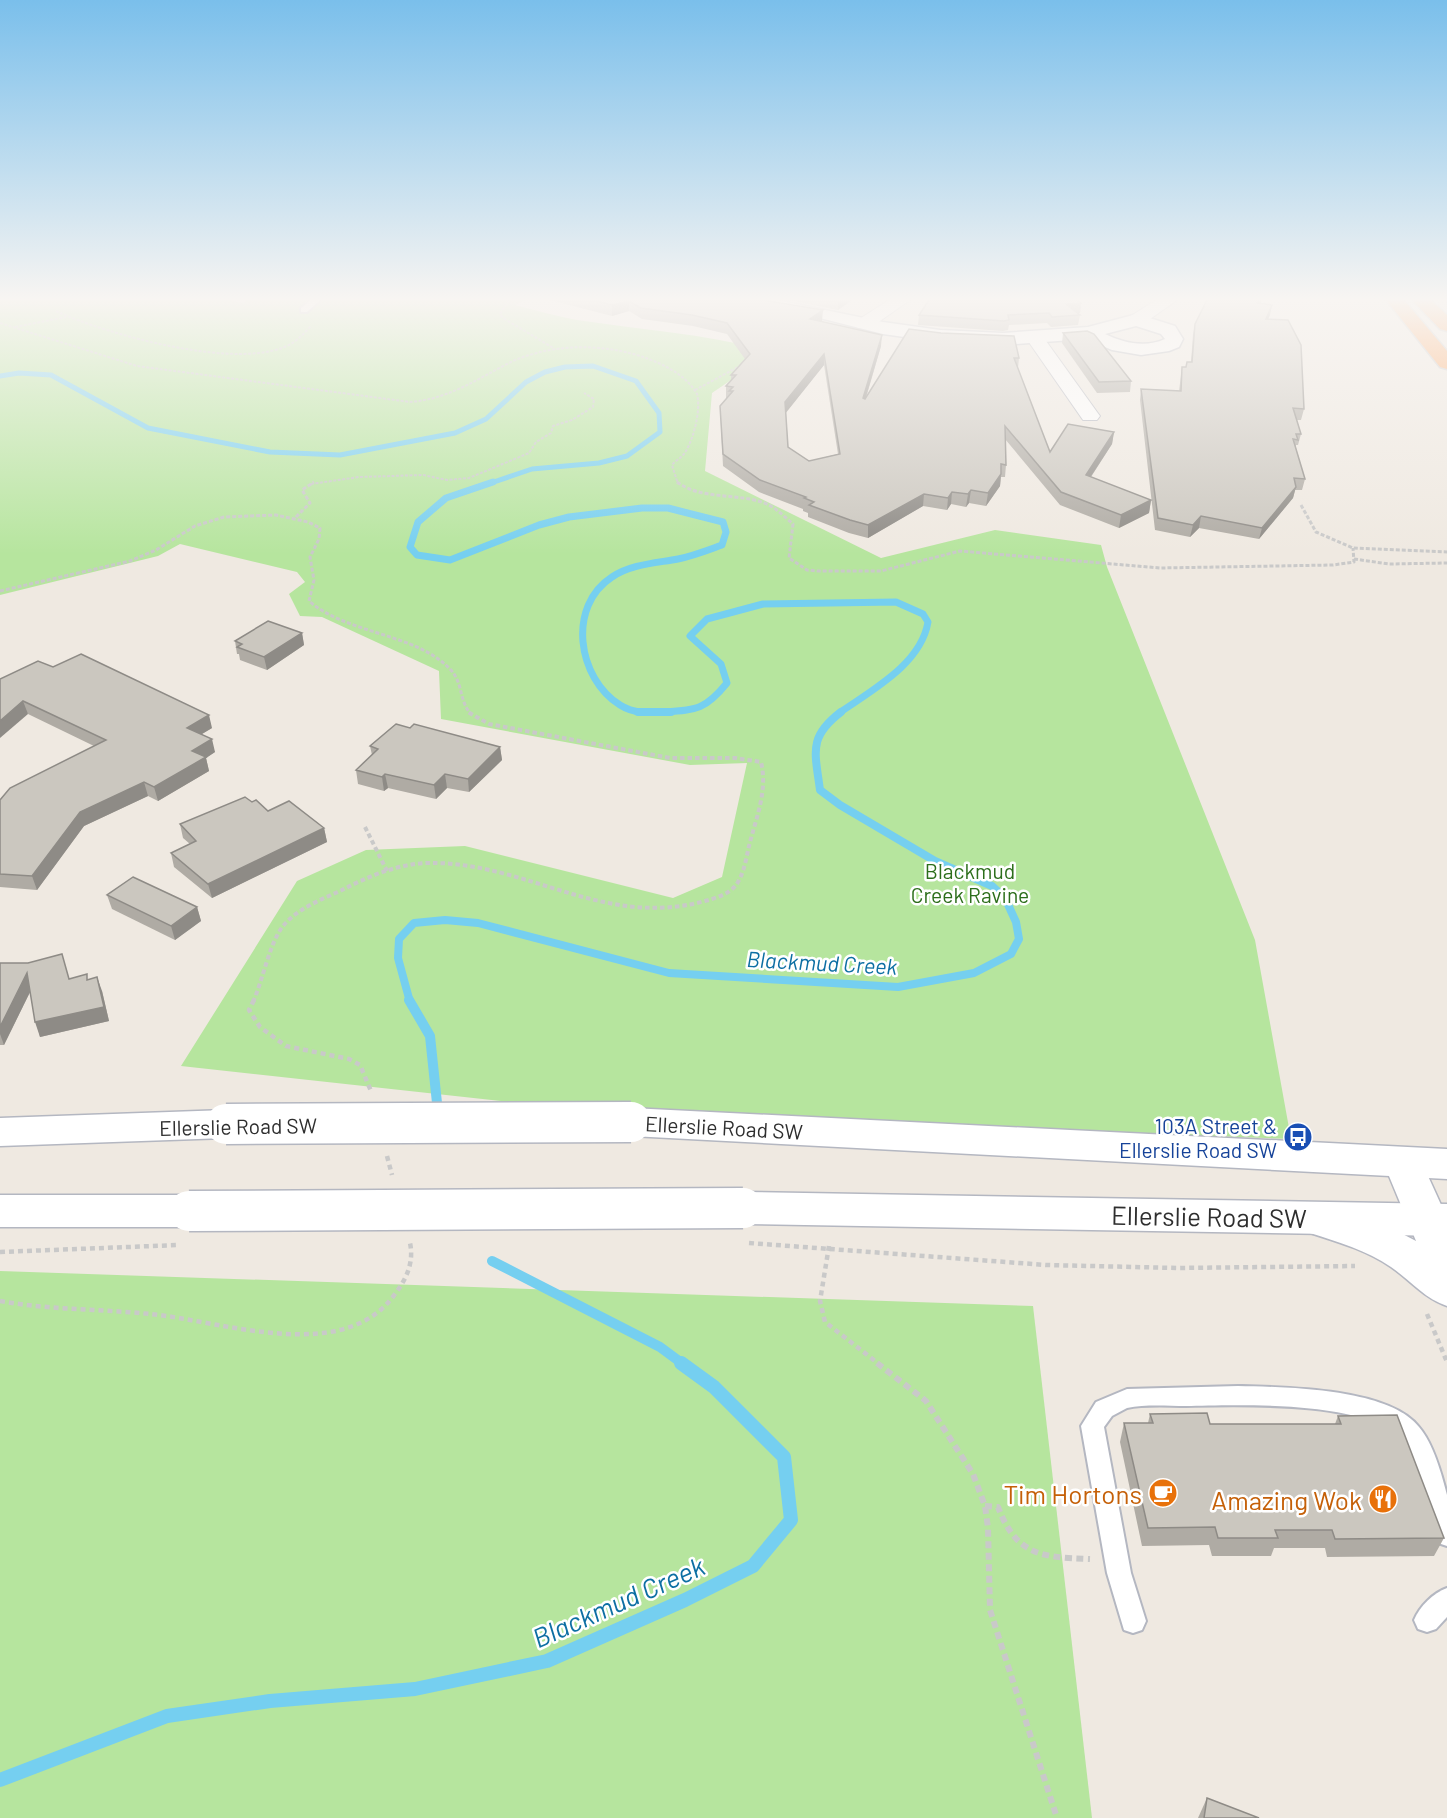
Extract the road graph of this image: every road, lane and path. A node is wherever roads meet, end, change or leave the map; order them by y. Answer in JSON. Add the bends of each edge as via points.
{"nodes":[{"id":1,"x":280,"y":385,"type":"edge"},
{"id":2,"x":468,"y":385,"type":"edge"},
{"id":3,"x":689,"y":385,"type":"edge"},
{"id":4,"x":704,"y":385,"type":"edge"},
{"id":5,"x":1068,"y":385,"type":"edge"},
{"id":6,"x":695,"y":390,"type":"junction"},
{"id":7,"x":584,"y":393,"type":"dead end"},
{"id":8,"x":1090,"y":416,"type":"dead end"},
{"id":9,"x":1301,"y":504,"type":"dead end"},
{"id":10,"x":296,"y":518,"type":"junction"},
{"id":11,"x":1353,"y":548,"type":"junction"},
{"id":12,"x":1447,"y":552,"type":"edge"},
{"id":13,"x":1354,"y":559,"type":"junction"},
{"id":14,"x":1447,"y":563,"type":"edge"},
{"id":15,"x":0,"y":591,"type":"edge"},
{"id":16,"x":365,"y":827,"type":"dead end"},
{"id":17,"x":387,"y":871,"type":"junction"},
{"id":18,"x":373,"y":1096,"type":"dead end"},
{"id":19,"x":69,"y":1131,"type":"junction"},
{"id":20,"x":0,"y":1132,"type":"edge"},
{"id":21,"x":0,"y":1141,"type":"edge"},
{"id":22,"x":1404,"y":1164,"type":"junction"},
{"id":23,"x":1447,"y":1164,"type":"edge"},
{"id":24,"x":0,"y":1211,"type":"edge"},
{"id":25,"x":1308,"y":1218,"type":"junction"},
{"id":26,"x":1437,"y":1220,"type":"edge"},
{"id":27,"x":741,"y":1225,"type":"junction"},
{"id":28,"x":185,"y":1228,"type":"junction"},
{"id":29,"x":829,"y":1246,"type":"junction"},
{"id":30,"x":0,"y":1252,"type":"edge"},
{"id":31,"x":413,"y":1254,"type":"dead end"},
{"id":32,"x":1362,"y":1266,"type":"dead end"},
{"id":33,"x":1447,"y":1266,"type":"edge"},
{"id":34,"x":1447,"y":1289,"type":"edge"},
{"id":35,"x":0,"y":1301,"type":"edge"},
{"id":36,"x":985,"y":1506,"type":"junction"},
{"id":37,"x":1447,"y":1534,"type":"edge"},
{"id":38,"x":1117,"y":1560,"type":"junction"},
{"id":39,"x":1447,"y":1600,"type":"edge"},
{"id":40,"x":1427,"y":1620,"type":"dead end"},
{"id":41,"x":1133,"y":1621,"type":"dead end"},
{"id":42,"x":1057,"y":1818,"type":"edge"}],
"edges":[{"from":1,"to":2,"type":"path","via":[[410,402],[441,399]]},
{"from":3,"to":6,"type":"path"},
{"from":4,"to":6,"type":"path"},
{"from":5,"to":8,"type":"street"},
{"from":6,"to":13,"type":"path","via":[[697,414],[687,450],[672,465],[677,483],[760,502],[782,514],[793,524],[789,558],[807,570],[881,570],[960,551],[1160,568],[1333,566]]},
{"from":7,"to":10,"type":"path","via":[[594,399],[593,407],[553,426],[551,433],[536,442],[529,453],[497,469],[459,480],[408,475],[314,483],[302,490],[310,503]]},
{"from":9,"to":11,"type":"path","via":[[1316,532]]},
{"from":10,"to":15,"type":"path","via":[[261,515],[216,519],[193,527],[131,561]]},
{"from":10,"to":17,"type":"path","via":[[309,520],[321,533],[310,557],[314,578],[310,604],[439,660],[455,676],[464,709],[478,720],[670,758],[752,759],[761,762],[763,768],[761,798],[736,886],[706,902],[667,911],[638,911],[485,870],[448,864],[415,864]]},
{"from":11,"to":12,"type":"path"},
{"from":11,"to":13,"type":"path"},
{"from":13,"to":14,"type":"path","via":[[1389,564]]},
{"from":16,"to":17,"type":"path"},
{"from":17,"to":18,"type":"path","via":[[299,911],[286,921],[271,943],[266,970],[249,1010],[260,1028],[286,1046],[349,1059],[360,1065]]},
{"from":19,"to":20,"type":"main road","name":"Ellerslie Road SW"},
{"from":19,"to":21,"type":"main road"},
{"from":19,"to":22,"type":"main road","name":"Ellerslie Road SW","bridge":true,"via":[[226,1124],[631,1122]]},
{"from":22,"to":23,"type":"main road","name":"Ellerslie Road SW"},
{"from":22,"to":26,"type":"main road"},
{"from":24,"to":28,"type":"main road","name":"Ellerslie Road SW"},
{"from":25,"to":26,"type":"main road","name":"Ellerslie Road SW"},
{"from":25,"to":27,"type":"main road","name":"Ellerslie Road SW"},
{"from":25,"to":34,"type":"main road","via":[[1388,1243],[1418,1261]]},
{"from":26,"to":33,"type":"main road"},
{"from":27,"to":28,"type":"main road","name":"Ellerslie Road SW","bridge":true},
{"from":27,"to":29,"type":"path"},
{"from":28,"to":30,"type":"path"},
{"from":29,"to":32,"type":"path","via":[[1001,1263],[1108,1268]]},
{"from":29,"to":36,"type":"path","via":[[820,1301],[825,1322],[926,1401],[973,1474]]},
{"from":31,"to":35,"type":"path","via":[[408,1274],[386,1307],[351,1328],[329,1332],[294,1333],[151,1314],[34,1308]]},
{"from":36,"to":38,"type":"path","via":[[998,1507],[1007,1530],[1047,1556]]},
{"from":36,"to":42,"type":"path","via":[[990,1610]]},
{"from":37,"to":38,"type":"lane","via":[[1411,1433],[1380,1412],[1355,1404],[1308,1398],[1134,1397],[1100,1410],[1092,1426]]},
{"from":38,"to":41,"type":"lane"},
{"from":39,"to":40,"type":"lane"}]}
